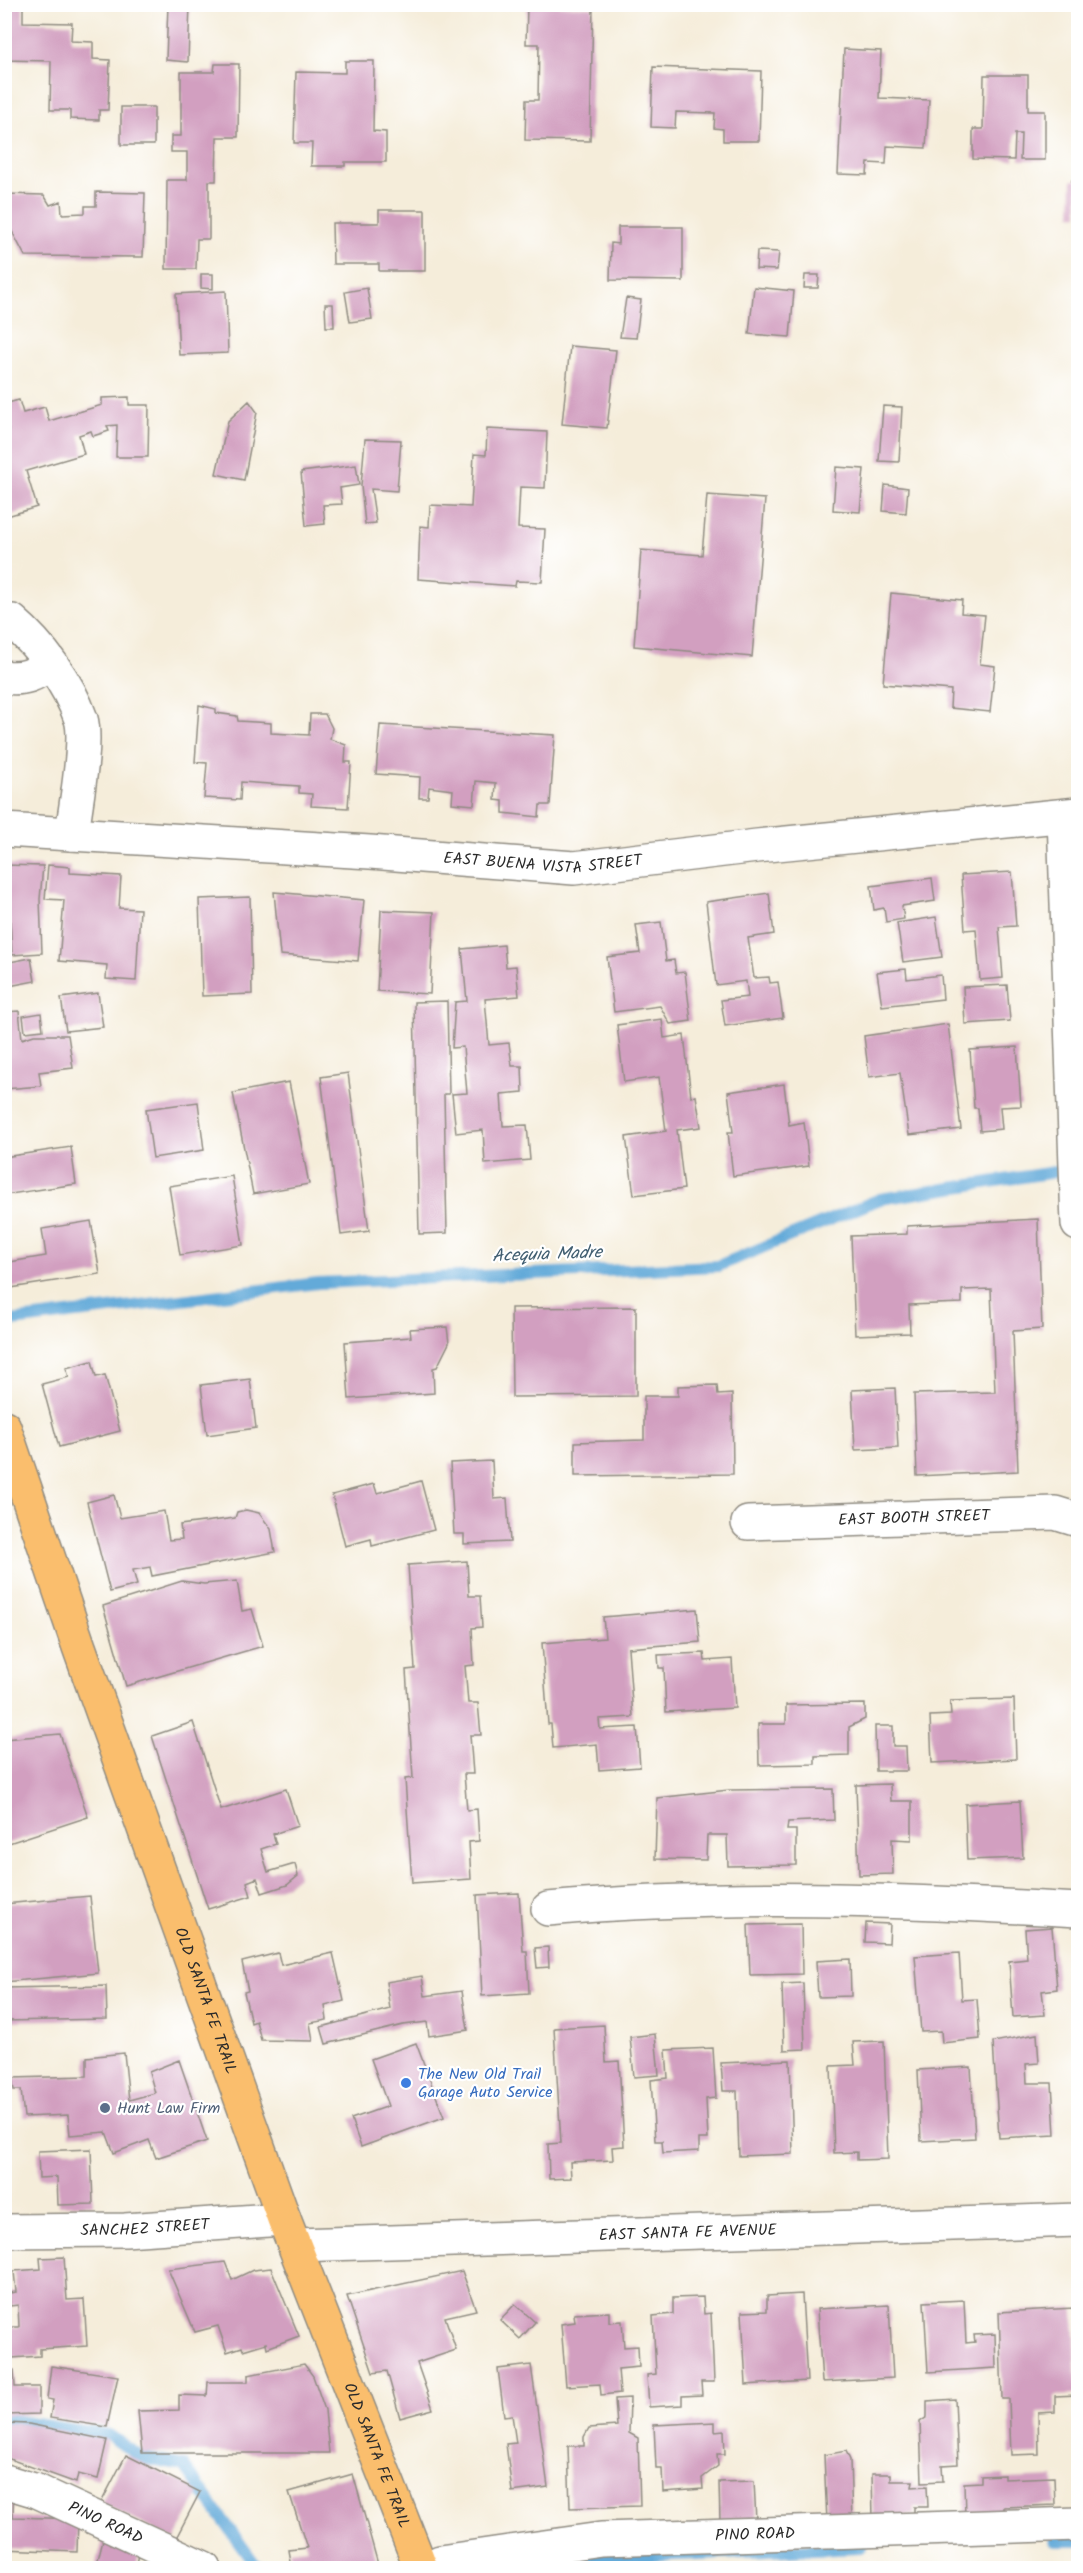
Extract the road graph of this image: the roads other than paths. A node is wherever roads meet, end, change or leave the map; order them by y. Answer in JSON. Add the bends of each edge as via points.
{"nodes":[{"id":1,"x":4,"y":622,"type":"edge"},
{"id":2,"x":50,"y":663,"type":"junction"},
{"id":3,"x":4,"y":677,"type":"edge"},
{"id":4,"x":1071,"y":815,"type":"edge"},
{"id":5,"x":4,"y":830,"type":"edge"},
{"id":6,"x":72,"y":834,"type":"junction"},
{"id":7,"x":1078,"y":1224,"type":"edge"},
{"id":8,"x":4,"y":1427,"type":"edge"},
{"id":9,"x":1078,"y":1520,"type":"edge"},
{"id":10,"x":748,"y":1523,"type":"dead end"},
{"id":11,"x":548,"y":1908,"type":"dead end"},
{"id":12,"x":1078,"y":1910,"type":"edge"},
{"id":13,"x":1078,"y":2220,"type":"edge"},
{"id":14,"x":4,"y":2231,"type":"edge"},
{"id":15,"x":290,"y":2232,"type":"junction"},
{"id":16,"x":4,"y":2481,"type":"edge"},
{"id":17,"x":1078,"y":2524,"type":"edge"},
{"id":18,"x":204,"y":2568,"type":"edge"},
{"id":19,"x":421,"y":2568,"type":"edge"},
{"id":20,"x":435,"y":2568,"type":"edge"}],
"edges":[{"from":1,"to":2,"type":"street","via":[[12,621],[34,640]]},
{"from":2,"to":3,"type":"street","via":[[34,676]]},
{"from":2,"to":6,"type":"street","via":[[81,720],[82,747]]},
{"from":4,"to":6,"type":"street","name":"EAST BUENA VISTA STREET","via":[[574,868]]},
{"from":4,"to":7,"type":"street"},
{"from":5,"to":6,"type":"street","name":"EAST BUENA VISTA STREET"},
{"from":8,"to":15,"type":"main road","name":"OLD SANTA FE TRAIL"},
{"from":9,"to":10,"type":"street","name":"EAST BOOTH STREET","via":[[1055,1513]]},
{"from":11,"to":12,"type":"street","via":[[631,1901],[928,1902]]},
{"from":13,"to":15,"type":"street","name":"EAST SANTA FE AVENUE"},
{"from":14,"to":15,"type":"street","name":"SANCHEZ STREET"},
{"from":15,"to":19,"type":"main road","name":"OLD SANTA FE TRAIL"},
{"from":16,"to":18,"type":"street","name":"PINO ROAD","via":[[37,2491]]},
{"from":17,"to":20,"type":"street","name":"PINO ROAD","via":[[601,2538],[440,2562]]}]}
